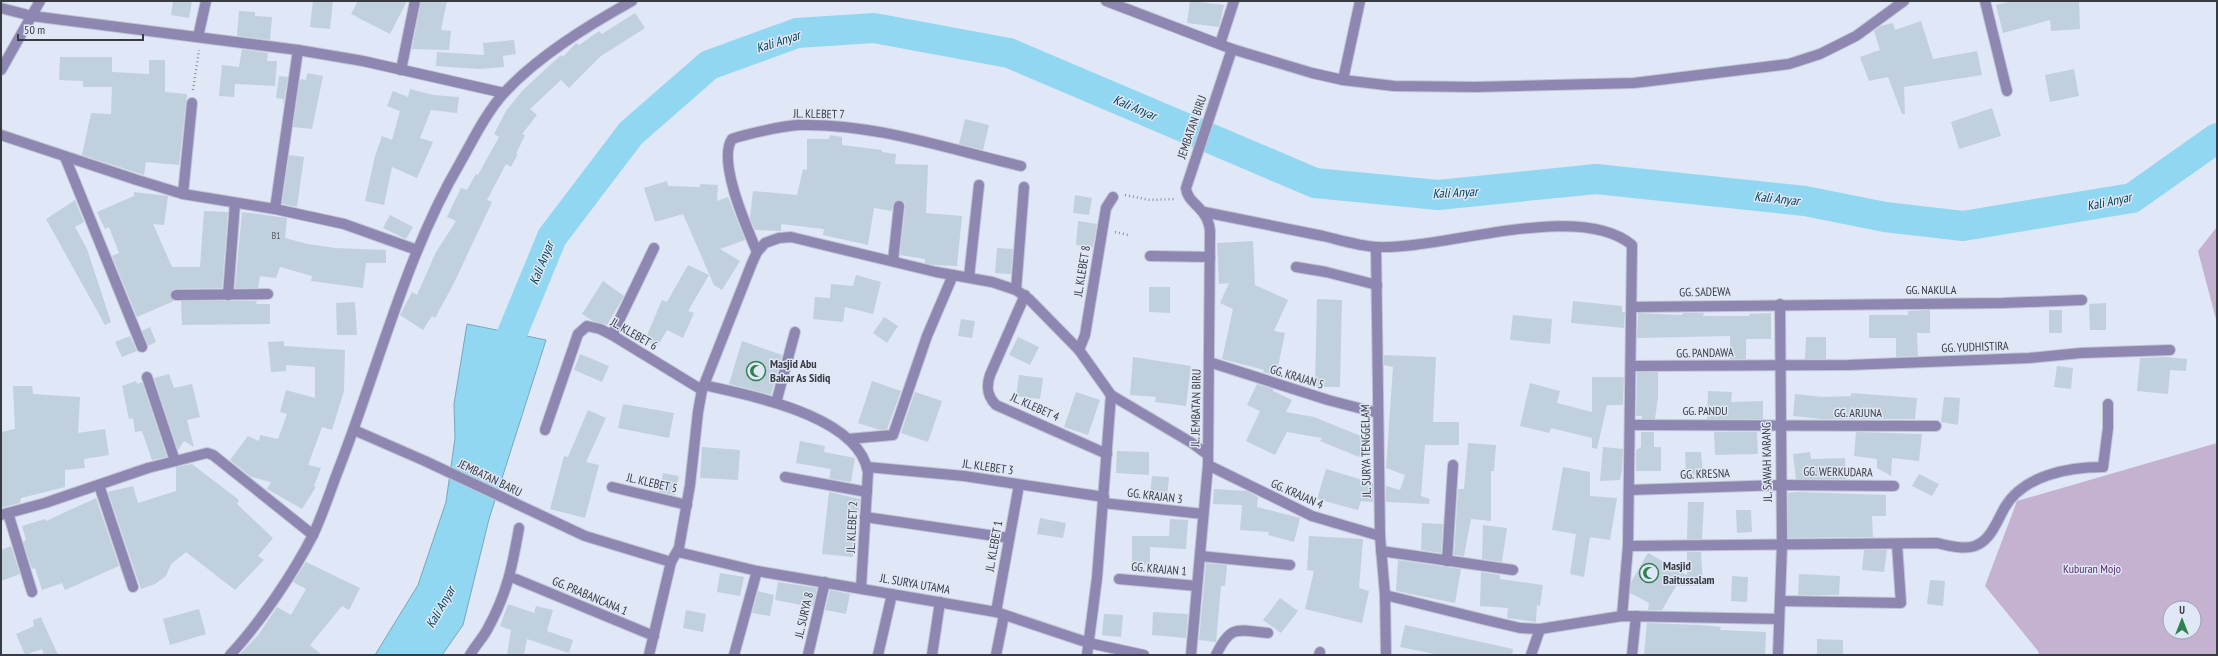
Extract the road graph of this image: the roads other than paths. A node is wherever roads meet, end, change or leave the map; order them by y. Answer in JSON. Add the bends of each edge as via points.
{"nodes":[{"id":1,"x":40,"y":1,"type":"edge"},
{"id":2,"x":206,"y":1,"type":"edge"},
{"id":3,"x":415,"y":1,"type":"edge"},
{"id":4,"x":632,"y":1,"type":"edge"},
{"id":5,"x":1106,"y":1,"type":"edge"},
{"id":6,"x":1234,"y":1,"type":"edge"},
{"id":7,"x":1360,"y":1,"type":"edge"},
{"id":8,"x":1904,"y":1,"type":"edge"},
{"id":9,"x":1985,"y":1,"type":"edge"},
{"id":10,"x":1,"y":8,"type":"edge"},
{"id":11,"x":32,"y":16,"type":"junction"},
{"id":12,"x":199,"y":37,"type":"junction"},
{"id":13,"x":1220,"y":44,"type":"junction"},
{"id":14,"x":1232,"y":49,"type":"junction"},
{"id":15,"x":298,"y":50,"type":"junction"},
{"id":16,"x":1,"y":70,"type":"edge"},
{"id":17,"x":401,"y":70,"type":"junction"},
{"id":18,"x":1343,"y":80,"type":"junction"},
{"id":19,"x":2007,"y":91,"type":"dead end"},
{"id":20,"x":504,"y":93,"type":"junction"},
{"id":21,"x":192,"y":103,"type":"road end"},
{"id":22,"x":1,"y":135,"type":"edge"},
{"id":23,"x":65,"y":157,"type":"junction"},
{"id":24,"x":1021,"y":166,"type":"dead end"},
{"id":25,"x":979,"y":185,"type":"dead end"},
{"id":26,"x":1024,"y":187,"type":"dead end"},
{"id":27,"x":1186,"y":193,"type":"joint"},
{"id":28,"x":183,"y":194,"type":"junction"},
{"id":29,"x":1113,"y":197,"type":"road end"},
{"id":30,"x":235,"y":203,"type":"junction"},
{"id":31,"x":899,"y":206,"type":"dead end"},
{"id":32,"x":275,"y":209,"type":"junction"},
{"id":33,"x":1204,"y":212,"type":"junction"},
{"id":34,"x":1376,"y":247,"type":"junction"},
{"id":35,"x":654,"y":248,"type":"dead end"},
{"id":36,"x":417,"y":250,"type":"junction"},
{"id":37,"x":758,"y":252,"type":"junction"},
{"id":38,"x":1150,"y":256,"type":"dead end"},
{"id":39,"x":1210,"y":257,"type":"junction"},
{"id":40,"x":893,"y":261,"type":"junction"},
{"id":41,"x":1296,"y":267,"type":"dead end"},
{"id":42,"x":953,"y":275,"type":"junction"},
{"id":43,"x":969,"y":277,"type":"junction"},
{"id":44,"x":1377,"y":285,"type":"junction"},
{"id":45,"x":1020,"y":293,"type":"junction"},
{"id":46,"x":268,"y":294,"type":"dead end"},
{"id":47,"x":176,"y":295,"type":"dead end"},
{"id":48,"x":228,"y":295,"type":"junction"},
{"id":49,"x":2082,"y":300,"type":"dead end"},
{"id":50,"x":1780,"y":304,"type":"junction"},
{"id":51,"x":1632,"y":307,"type":"junction"},
{"id":52,"x":795,"y":332,"type":"dead end"},
{"id":53,"x":612,"y":335,"type":"junction"},
{"id":54,"x":142,"y":347,"type":"dead end"},
{"id":55,"x":1079,"y":350,"type":"junction"},
{"id":56,"x":2170,"y":350,"type":"dead end"},
{"id":57,"x":1209,"y":362,"type":"junction"},
{"id":58,"x":1780,"y":365,"type":"junction"},
{"id":59,"x":1631,"y":366,"type":"junction"},
{"id":60,"x":147,"y":377,"type":"dead end"},
{"id":61,"x":703,"y":387,"type":"junction"},
{"id":62,"x":1111,"y":395,"type":"junction"},
{"id":63,"x":776,"y":403,"type":"junction"},
{"id":64,"x":2108,"y":404,"type":"dead end"},
{"id":65,"x":1378,"y":413,"type":"junction"},
{"id":66,"x":1630,"y":425,"type":"junction"},
{"id":67,"x":1779,"y":425,"type":"junction"},
{"id":68,"x":1936,"y":426,"type":"dead end"},
{"id":69,"x":354,"y":430,"type":"junction"},
{"id":70,"x":545,"y":430,"type":"dead end"},
{"id":71,"x":848,"y":439,"type":"junction"},
{"id":72,"x":1108,"y":454,"type":"junction"},
{"id":73,"x":1208,"y":460,"type":"junction"},
{"id":74,"x":175,"y":461,"type":"junction"},
{"id":75,"x":1453,"y":465,"type":"dead end"},
{"id":76,"x":867,"y":467,"type":"junction"},
{"id":77,"x":785,"y":477,"type":"dead end"},
{"id":78,"x":99,"y":484,"type":"junction"},
{"id":79,"x":1781,"y":484,"type":"junction"},
{"id":80,"x":1019,"y":485,"type":"junction"},
{"id":81,"x":1894,"y":486,"type":"dead end"},
{"id":82,"x":612,"y":487,"type":"dead end"},
{"id":83,"x":1629,"y":490,"type":"junction"},
{"id":84,"x":867,"y":492,"type":"junction"},
{"id":85,"x":1104,"y":500,"type":"junction"},
{"id":86,"x":687,"y":505,"type":"junction"},
{"id":87,"x":5,"y":514,"type":"edge"},
{"id":88,"x":1204,"y":514,"type":"junction"},
{"id":89,"x":865,"y":517,"type":"junction"},
{"id":90,"x":519,"y":528,"type":"dead end"},
{"id":91,"x":313,"y":534,"type":"junction"},
{"id":92,"x":1380,"y":536,"type":"junction"},
{"id":93,"x":1009,"y":538,"type":"junction"},
{"id":94,"x":1897,"y":544,"type":"junction"},
{"id":95,"x":1782,"y":545,"type":"junction"},
{"id":96,"x":1628,"y":546,"type":"junction"},
{"id":97,"x":1381,"y":551,"type":"junction"},
{"id":98,"x":678,"y":552,"type":"junction"},
{"id":99,"x":1200,"y":556,"type":"junction"},
{"id":100,"x":1447,"y":561,"type":"junction"},
{"id":101,"x":671,"y":562,"type":"junction"},
{"id":102,"x":1290,"y":565,"type":"dead end"},
{"id":103,"x":1513,"y":570,"type":"dead end"},
{"id":104,"x":757,"y":571,"type":"junction"},
{"id":105,"x":516,"y":579,"type":"dead end"},
{"id":106,"x":1119,"y":579,"type":"dead end"},
{"id":107,"x":825,"y":582,"type":"junction"},
{"id":108,"x":1197,"y":586,"type":"junction"},
{"id":109,"x":133,"y":587,"type":"dead end"},
{"id":110,"x":862,"y":588,"type":"junction"},
{"id":111,"x":32,"y":592,"type":"dead end"},
{"id":112,"x":892,"y":594,"type":"junction"},
{"id":113,"x":1385,"y":595,"type":"junction"},
{"id":114,"x":1780,"y":601,"type":"junction"},
{"id":115,"x":940,"y":602,"type":"junction"},
{"id":116,"x":1000,"y":613,"type":"junction"},
{"id":117,"x":1622,"y":616,"type":"junction"},
{"id":118,"x":1636,"y":616,"type":"junction"},
{"id":119,"x":1779,"y":619,"type":"junction"},
{"id":120,"x":1540,"y":629,"type":"junction"},
{"id":121,"x":1268,"y":633,"type":"dead end"},
{"id":122,"x":654,"y":636,"type":"junction"},
{"id":123,"x":1089,"y":643,"type":"junction"},
{"id":124,"x":230,"y":655,"type":"edge"},
{"id":125,"x":470,"y":655,"type":"edge"},
{"id":126,"x":649,"y":655,"type":"edge"},
{"id":127,"x":734,"y":655,"type":"edge"},
{"id":128,"x":808,"y":655,"type":"edge"},
{"id":129,"x":878,"y":655,"type":"edge"},
{"id":130,"x":932,"y":655,"type":"edge"},
{"id":131,"x":996,"y":655,"type":"edge"},
{"id":132,"x":1087,"y":655,"type":"edge"},
{"id":133,"x":1144,"y":655,"type":"edge"},
{"id":134,"x":1191,"y":655,"type":"edge"},
{"id":135,"x":1216,"y":655,"type":"edge"},
{"id":136,"x":1386,"y":655,"type":"edge"},
{"id":137,"x":1531,"y":655,"type":"edge"},
{"id":138,"x":1632,"y":655,"type":"edge"},
{"id":139,"x":1778,"y":655,"type":"edge"}],
"edges":[{"from":1,"to":11,"type":"street"},
{"from":2,"to":12,"type":"street"},
{"from":3,"to":17,"type":"street"},
{"from":4,"to":20,"type":"street","via":[[541,60]]},
{"from":5,"to":13,"type":"street"},
{"from":6,"to":13,"type":"street"},
{"from":7,"to":18,"type":"street"},
{"from":8,"to":18,"type":"street","via":[[1856,36],[1820,54],[1789,64],[1634,84],[1394,86]]},
{"from":9,"to":19,"type":"street"},
{"from":10,"to":11,"type":"street"},
{"from":11,"to":12,"type":"street"},
{"from":11,"to":16,"type":"street"},
{"from":12,"to":15,"type":"street"},
{"from":13,"to":14,"type":"street"},
{"from":14,"to":18,"type":"street"},
{"from":14,"to":27,"type":"street","name":"JEMBATAN BIRU","via":[[1191,170]]},
{"from":15,"to":17,"type":"street"},
{"from":15,"to":32,"type":"street"},
{"from":17,"to":20,"type":"street"},
{"from":20,"to":36,"type":"street","via":[[485,119],[454,173]]},
{"from":21,"to":28,"type":"street"},
{"from":22,"to":23,"type":"street"},
{"from":23,"to":28,"type":"street"},
{"from":23,"to":54,"type":"street"},
{"from":24,"to":37,"type":"street","name":"JL. KLEBET 7","via":[[876,131],[847,127],[797,125],[738,137],[732,139],[727,153],[740,210]]},
{"from":25,"to":43,"type":"street"},
{"from":26,"to":45,"type":"street","name":"JL. KLEBET 4"},
{"from":27,"to":33,"type":"street","name":"JL. JEMBATAN BIRU"},
{"from":28,"to":30,"type":"street"},
{"from":29,"to":55,"type":"street","name":"JL. KLEBET 8","via":[[1106,208],[1085,335]]},
{"from":30,"to":32,"type":"street"},
{"from":30,"to":48,"type":"street"},
{"from":31,"to":40,"type":"street"},
{"from":32,"to":36,"type":"street","via":[[344,224]]},
{"from":33,"to":34,"type":"street"},
{"from":33,"to":39,"type":"street","name":"JL. JEMBATAN BIRU","via":[[1210,226]]},
{"from":34,"to":44,"type":"street","name":"JL. SURYA TENGGELAM"},
{"from":34,"to":51,"type":"street","via":[[1432,242],[1534,227],[1569,226],[1617,234],[1632,245]]},
{"from":35,"to":53,"type":"street"},
{"from":36,"to":69,"type":"street"},
{"from":37,"to":40,"type":"street","via":[[766,243],[791,237]]},
{"from":37,"to":61,"type":"street"},
{"from":38,"to":39,"type":"street"},
{"from":39,"to":57,"type":"street","name":"JL. JEMBATAN BIRU"},
{"from":40,"to":42,"type":"street"},
{"from":41,"to":44,"type":"street"},
{"from":42,"to":43,"type":"street"},
{"from":42,"to":71,"type":"street","via":[[927,336],[893,435]]},
{"from":43,"to":45,"type":"street"},
{"from":44,"to":65,"type":"street","name":"JL. SURYA TENGGELAM"},
{"from":45,"to":55,"type":"street"},
{"from":45,"to":72,"type":"street","name":"JL. KLEBET 4","via":[[988,382],[989,395],[996,405]]},
{"from":46,"to":48,"type":"street"},
{"from":47,"to":48,"type":"street"},
{"from":49,"to":50,"type":"street","name":"GG. NAKULA"},
{"from":50,"to":51,"type":"street","name":"GG. SADEWA"},
{"from":50,"to":58,"type":"street","name":"JL. SAWAH KARANG"},
{"from":51,"to":59,"type":"street"},
{"from":52,"to":63,"type":"street"},
{"from":53,"to":61,"type":"street","name":"JL. KLEBET 6"},
{"from":53,"to":70,"type":"street","name":"JL. KLEBET 6","via":[[587,326],[578,334]]},
{"from":55,"to":62,"type":"street"},
{"from":56,"to":58,"type":"street","name":"GG. YUDHISTIRA","via":[[1849,365]]},
{"from":57,"to":65,"type":"street","name":"GG. KRAJAN 5"},
{"from":57,"to":73,"type":"street","name":"JL. JEMBATAN BIRU"},
{"from":58,"to":59,"type":"street","name":"GG. PANDAWA"},
{"from":58,"to":67,"type":"street","name":"JL. SAWAH KARANG"},
{"from":59,"to":66,"type":"street"},
{"from":60,"to":74,"type":"street"},
{"from":61,"to":63,"type":"street","name":"JL. KLEBET 6"},
{"from":61,"to":86,"type":"street"},
{"from":62,"to":72,"type":"street"},
{"from":62,"to":73,"type":"street","name":"GG. KRAJAN 4","via":[[1192,443]]},
{"from":63,"to":71,"type":"street","name":"JL. KLEBET 6","via":[[816,418],[835,428]]},
{"from":64,"to":94,"type":"street","via":[[2103,466],[2088,466],[2056,473],[2028,484],[2006,506],[1988,536],[1979,544],[1971,547],[1954,547],[1937,543]]},
{"from":65,"to":92,"type":"street","name":"JL. SURYA TENGGELAM"},
{"from":66,"to":67,"type":"street","name":"GG. PANDU"},
{"from":66,"to":83,"type":"street"},
{"from":67,"to":68,"type":"street","name":"GG. ARJUNA"},
{"from":67,"to":79,"type":"street","name":"JL. SAWAH KARANG"},
{"from":69,"to":91,"type":"street"},
{"from":69,"to":101,"type":"street","name":"JEMBATAN BARU","via":[[585,536]]},
{"from":71,"to":76,"type":"street","name":"JL. KLEBET 6"},
{"from":72,"to":85,"type":"street"},
{"from":73,"to":88,"type":"street","name":"JL. JEMBATAN BIRU"},
{"from":73,"to":92,"type":"street","name":"GG. KRAJAN 4","via":[[1312,516]]},
{"from":74,"to":78,"type":"street"},
{"from":74,"to":91,"type":"street","via":[[199,454],[213,455]]},
{"from":75,"to":100,"type":"street"},
{"from":76,"to":80,"type":"street","name":"JL. KLEBET 3"},
{"from":76,"to":84,"type":"street","name":"JL. KLEBET 2"},
{"from":77,"to":84,"type":"street"},
{"from":78,"to":87,"type":"street"},
{"from":78,"to":109,"type":"street"},
{"from":79,"to":81,"type":"street","name":"GG. WERKUDARA"},
{"from":79,"to":83,"type":"street","name":"GG. KRESNA"},
{"from":79,"to":95,"type":"street","name":"JL. SAWAH KARANG"},
{"from":80,"to":85,"type":"street","name":"JL. KLEBET 3"},
{"from":80,"to":93,"type":"street","name":"JL. KLEBET 1"},
{"from":82,"to":86,"type":"street","name":"JL. KLEBET 5"},
{"from":83,"to":96,"type":"street"},
{"from":84,"to":89,"type":"street","name":"JL. KLEBET 2"},
{"from":85,"to":88,"type":"street","name":"GG. KRAJAN 3"},
{"from":85,"to":123,"type":"street"},
{"from":86,"to":98,"type":"street"},
{"from":87,"to":111,"type":"street"},
{"from":88,"to":99,"type":"street","name":"JL. JEMBATAN BIRU"},
{"from":89,"to":93,"type":"street"},
{"from":89,"to":110,"type":"street","name":"JL. KLEBET 2"},
{"from":90,"to":125,"type":"street","via":[[509,582],[486,632]]},
{"from":91,"to":124,"type":"street","via":[[273,600]]},
{"from":92,"to":97,"type":"street","name":"JL. SURYA TENGGELAM"},
{"from":93,"to":116,"type":"street","name":"JL. KLEBET 1"},
{"from":94,"to":95,"type":"street"},
{"from":94,"to":114,"type":"street","via":[[1901,603]]},
{"from":95,"to":96,"type":"street"},
{"from":95,"to":114,"type":"street","name":"JL. SAWAH KARANG"},
{"from":96,"to":117,"type":"street"},
{"from":97,"to":100,"type":"street"},
{"from":97,"to":113,"type":"street","name":"JL. SURYA TENGGELAM"},
{"from":98,"to":101,"type":"street"},
{"from":98,"to":104,"type":"street","name":"JL. SURYA UTAMA"},
{"from":99,"to":102,"type":"street"},
{"from":99,"to":108,"type":"street","name":"JL. JEMBATAN BIRU"},
{"from":100,"to":103,"type":"street"},
{"from":101,"to":122,"type":"street"},
{"from":104,"to":107,"type":"street","name":"JL. SURYA UTAMA"},
{"from":104,"to":127,"type":"street"},
{"from":105,"to":122,"type":"street","name":"GG. PRABANCANA 1"},
{"from":106,"to":108,"type":"street","name":"GG. KRAJAN 1"},
{"from":107,"to":110,"type":"street","name":"JL. SURYA UTAMA"},
{"from":107,"to":128,"type":"street","name":"JL. SURYA 8"},
{"from":108,"to":134,"type":"street","name":"JL. JEMBATAN BIRU"},
{"from":110,"to":112,"type":"street","name":"JL. SURYA UTAMA"},
{"from":112,"to":115,"type":"street","name":"JL. SURYA UTAMA"},
{"from":112,"to":129,"type":"street"},
{"from":113,"to":120,"type":"street","via":[[1520,628]]},
{"from":113,"to":136,"type":"street","name":"JL. SURYA TENGGELAM"},
{"from":114,"to":119,"type":"street","name":"JL. SAWAH KARANG"},
{"from":115,"to":116,"type":"street","name":"JL. SURYA UTAMA"},
{"from":115,"to":130,"type":"street"},
{"from":116,"to":123,"type":"street","name":"JL. SURYA UTAMA"},
{"from":116,"to":131,"type":"street","name":"JL. KLEBET 1"},
{"from":117,"to":118,"type":"street"},
{"from":117,"to":120,"type":"street"},
{"from":118,"to":119,"type":"street"},
{"from":118,"to":138,"type":"street"},
{"from":119,"to":139,"type":"street","name":"JL. SAWAH KARANG"},
{"from":120,"to":137,"type":"street"},
{"from":121,"to":135,"type":"street","via":[[1239,630],[1233,632],[1227,635]]},
{"from":122,"to":126,"type":"street"},
{"from":123,"to":132,"type":"street"},
{"from":123,"to":133,"type":"street","name":"JL. SURYA UTAMA"}]}
